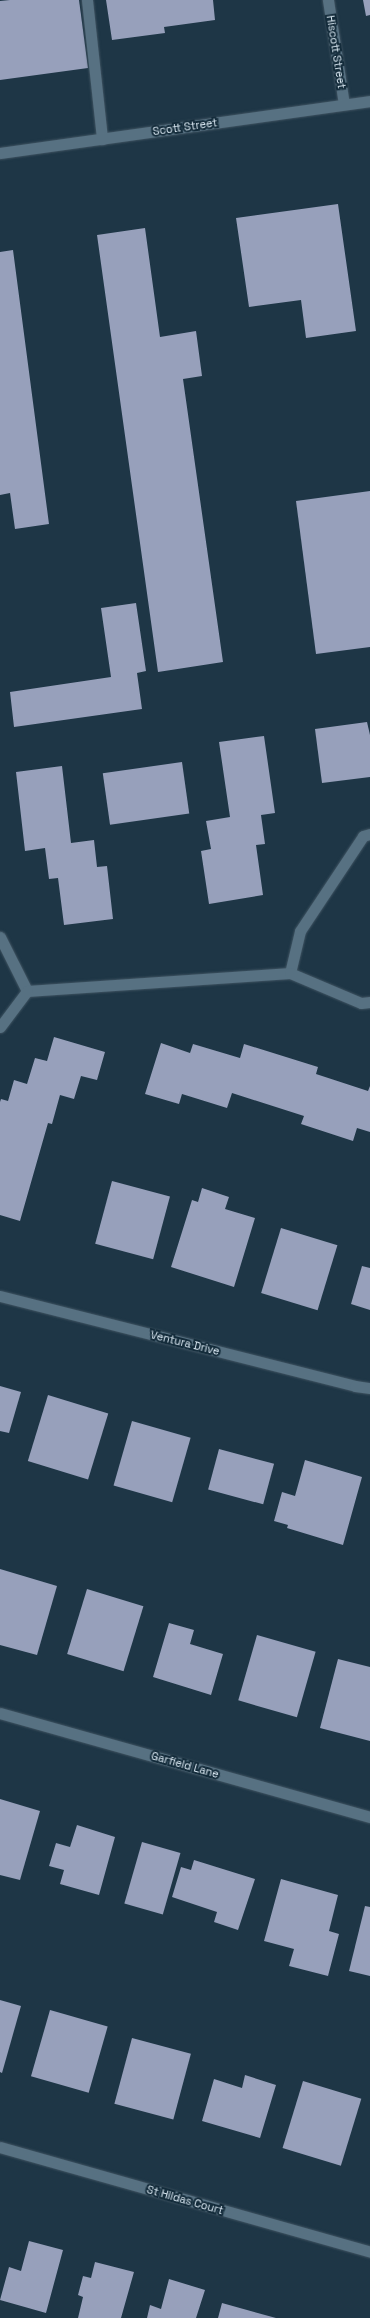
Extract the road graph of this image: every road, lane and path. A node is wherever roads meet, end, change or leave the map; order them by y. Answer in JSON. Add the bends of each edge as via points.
{"nodes":[{"id":1,"x":87,"y":0,"type":"edge"},
{"id":2,"x":328,"y":0,"type":"edge"},
{"id":3,"x":370,"y":101,"type":"edge"},
{"id":4,"x":344,"y":104,"type":"junction"},
{"id":5,"x":102,"y":139,"type":"junction"},
{"id":6,"x":0,"y":153,"type":"edge"},
{"id":7,"x":370,"y":834,"type":"edge"},
{"id":8,"x":0,"y":937,"type":"edge"},
{"id":9,"x":290,"y":973,"type":"junction"},
{"id":10,"x":27,"y":990,"type":"junction"},
{"id":11,"x":370,"y":1002,"type":"edge"},
{"id":12,"x":0,"y":1027,"type":"edge"},
{"id":13,"x":0,"y":1296,"type":"edge"},
{"id":14,"x":370,"y":1388,"type":"edge"},
{"id":15,"x":0,"y":1713,"type":"edge"},
{"id":16,"x":370,"y":1817,"type":"edge"},
{"id":17,"x":0,"y":2147,"type":"edge"},
{"id":18,"x":370,"y":2252,"type":"edge"}],
"edges":[{"from":1,"to":5,"type":"street"},
{"from":2,"to":4,"type":"street","name":"Hiscott Street"},
{"from":3,"to":4,"type":"street","name":"Scott Street"},
{"from":4,"to":5,"type":"street","name":"Scott Street"},
{"from":5,"to":6,"type":"street","name":"Scott Street"},
{"from":7,"to":9,"type":"street","via":[[364,836],[300,931]]},
{"from":8,"to":10,"type":"street"},
{"from":9,"to":10,"type":"street"},
{"from":9,"to":11,"type":"street","via":[[361,1003]]},
{"from":10,"to":12,"type":"street"},
{"from":13,"to":14,"type":"street","name":"Ventura Drive"},
{"from":15,"to":16,"type":"street","name":"Garfield Lane"},
{"from":17,"to":18,"type":"street","name":"St Hildas Court"}]}
